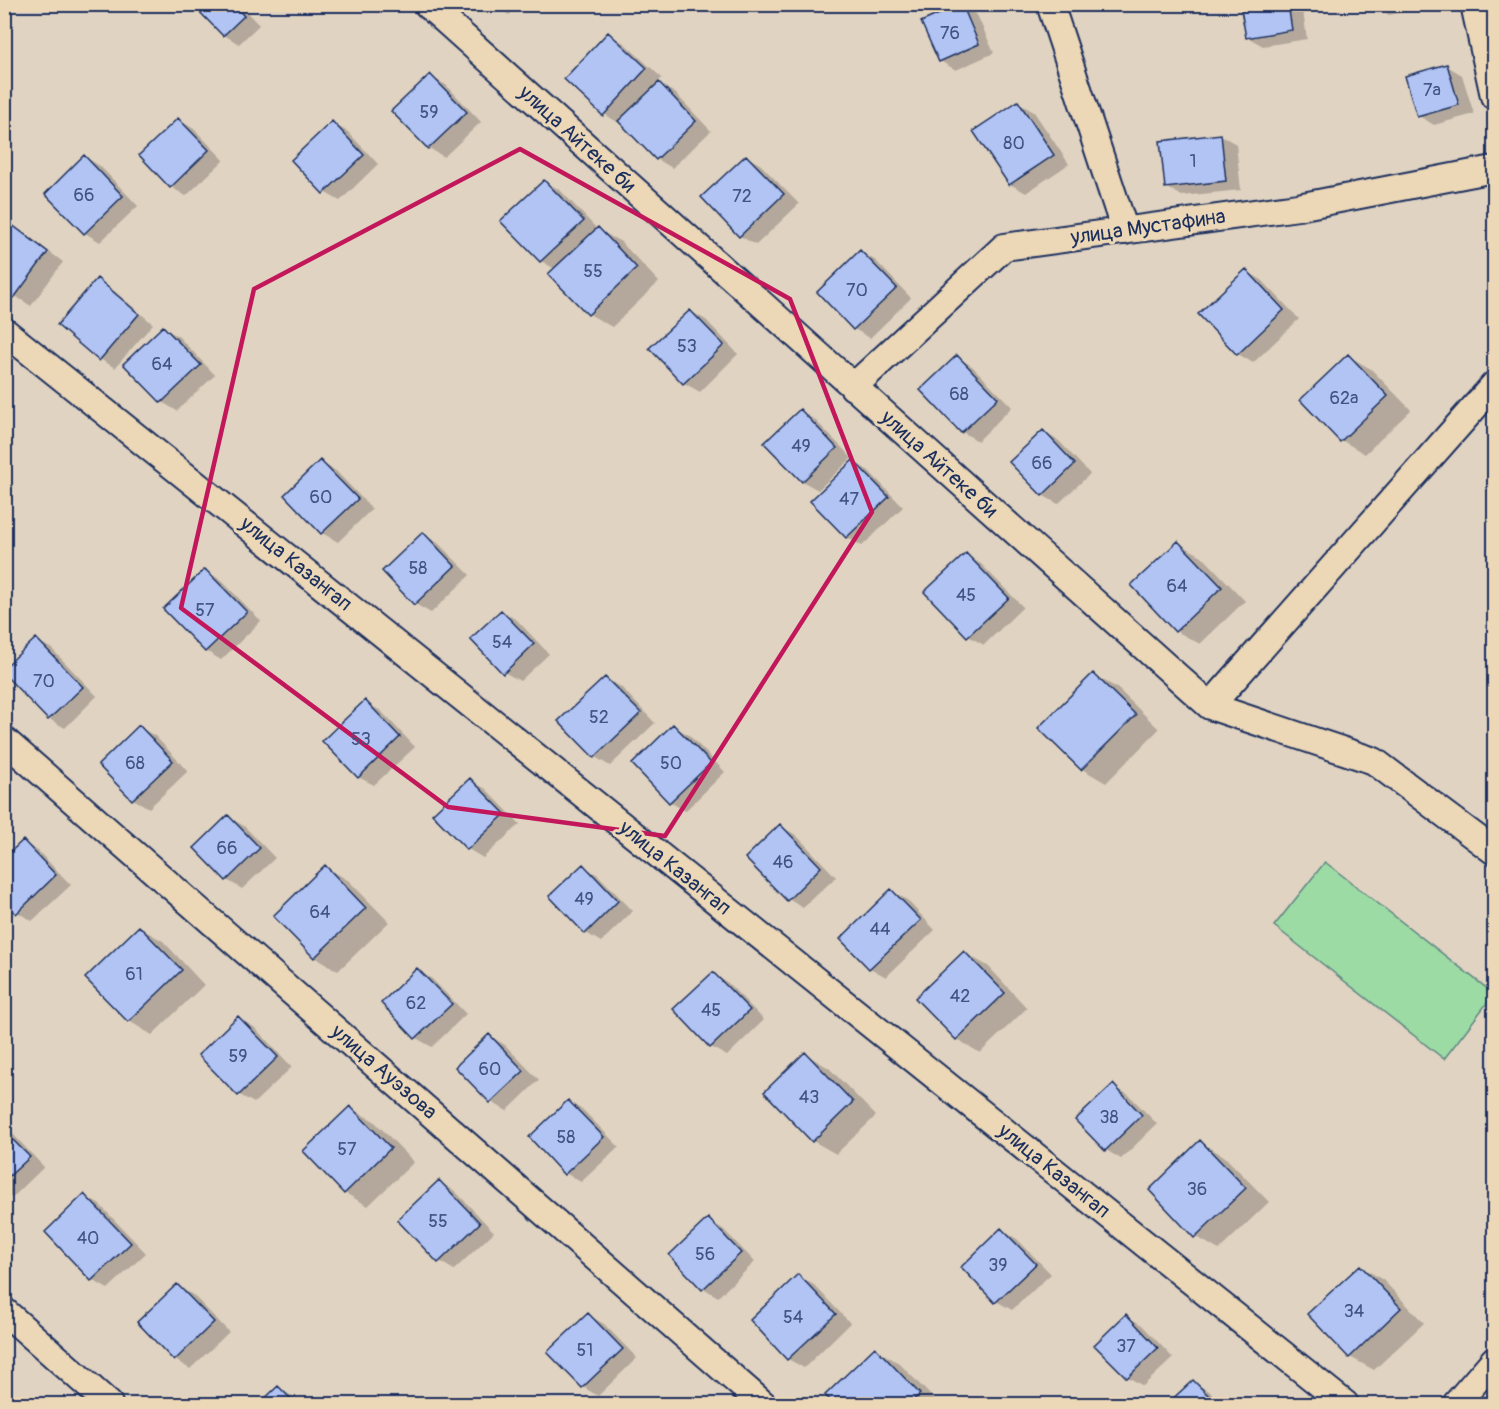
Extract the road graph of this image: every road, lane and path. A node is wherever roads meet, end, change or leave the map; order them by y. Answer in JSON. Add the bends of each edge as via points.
{"nodes":[{"id":1,"x":427,"y":4,"type":"edge"},
{"id":2,"x":1050,"y":4,"type":"edge"},
{"id":3,"x":1474,"y":4,"type":"edge"},
{"id":4,"x":1494,"y":96,"type":"edge"},
{"id":5,"x":1494,"y":169,"type":"edge"},
{"id":6,"x":1125,"y":231,"type":"junction"},
{"id":7,"x":4,"y":331,"type":"edge"},
{"id":8,"x":1494,"y":385,"type":"edge"},
{"id":9,"x":853,"y":387,"type":"junction"},
{"id":10,"x":1209,"y":706,"type":"junction"},
{"id":11,"x":4,"y":740,"type":"edge"},
{"id":12,"x":1494,"y":851,"type":"edge"},
{"id":13,"x":4,"y":1311,"type":"edge"},
{"id":14,"x":1494,"y":1360,"type":"edge"},
{"id":15,"x":109,"y":1404,"type":"edge"},
{"id":16,"x":763,"y":1404,"type":"edge"},
{"id":17,"x":1345,"y":1404,"type":"edge"},
{"id":18,"x":1456,"y":1404,"type":"edge"}],
"edges":[{"from":1,"to":9,"type":"street","name":"улица Айтеке би"},
{"from":2,"to":6,"type":"street"},
{"from":3,"to":4,"type":"street"},
{"from":5,"to":6,"type":"street","name":"улица Мустафина","via":[[1298,207]]},
{"from":6,"to":9,"type":"street","name":"улица Мустафина","via":[[1004,246]]},
{"from":7,"to":17,"type":"street","name":"улица Казангап"},
{"from":8,"to":10,"type":"street"},
{"from":9,"to":10,"type":"street","name":"улица Айтеке би"},
{"from":10,"to":12,"type":"street","name":"улица Айтеке би","via":[[1374,761]]},
{"from":11,"to":16,"type":"street","name":"улица Ауэзова"},
{"from":13,"to":15,"type":"street"},
{"from":14,"to":18,"type":"street"}]}
